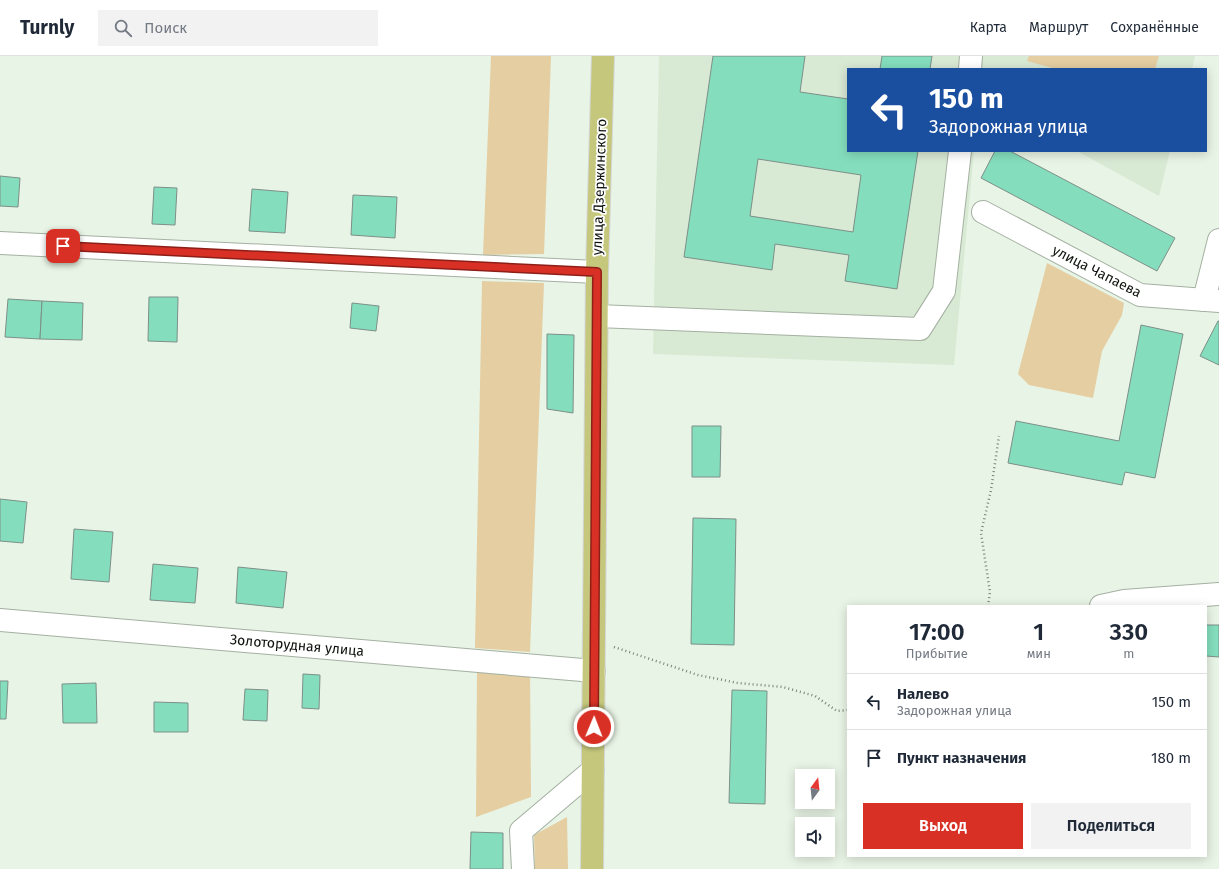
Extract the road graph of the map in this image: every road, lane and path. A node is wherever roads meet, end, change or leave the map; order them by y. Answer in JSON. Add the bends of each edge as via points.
{"nodes":[{"id":1,"x":603,"y":56,"type":"edge"},
{"id":2,"x":971,"y":56,"type":"edge"},
{"id":3,"x":970,"y":68,"type":"edge"},
{"id":4,"x":960,"y":152,"type":"edge"},
{"id":5,"x":983,"y":212,"type":"dead end"},
{"id":6,"x":1219,"y":240,"type":"edge"},
{"id":7,"x":0,"y":243,"type":"edge"},
{"id":8,"x":597,"y":272,"type":"junction"},
{"id":9,"x":1211,"y":301,"type":"edge"},
{"id":10,"x":596,"y":316,"type":"junction"},
{"id":11,"x":999,"y":436,"type":"dead end"},
{"id":12,"x":1219,"y":594,"type":"edge"},
{"id":13,"x":988,"y":605,"type":"edge"},
{"id":14,"x":1106,"y":605,"type":"edge"},
{"id":15,"x":0,"y":620,"type":"edge"},
{"id":16,"x":594,"y":641,"type":"junction"},
{"id":17,"x":594,"y":671,"type":"junction"},
{"id":18,"x":847,"y":710,"type":"edge"},
{"id":19,"x":593,"y":770,"type":"junction"},
{"id":20,"x":523,"y":869,"type":"edge"},
{"id":21,"x":592,"y":869,"type":"edge"}],
"edges":[{"from":1,"to":8,"type":"main road","name":"улица Дзержинского"},
{"from":2,"to":3,"type":"street"},
{"from":4,"to":10,"type":"street","via":[[944,291],[920,329]]},
{"from":5,"to":9,"type":"street","name":"улица Чапаева","via":[[1140,295]]},
{"from":6,"to":9,"type":"street"},
{"from":7,"to":8,"type":"street"},
{"from":8,"to":10,"type":"main road","name":"улица Дзержинского"},
{"from":10,"to":16,"type":"main road","name":"улица Дзержинского"},
{"from":11,"to":13,"type":"path","via":[[981,533],[990,592]]},
{"from":12,"to":14,"type":"street","via":[[1124,601]]},
{"from":15,"to":17,"type":"street","name":"Золоторудная улица"},
{"from":16,"to":17,"type":"main road","name":"улица Дзержинского"},
{"from":16,"to":18,"type":"path","via":[[698,675],[738,683],[784,687],[815,696],[837,711]]},
{"from":17,"to":19,"type":"main road","name":"улица Дзержинского"},
{"from":19,"to":20,"type":"street","via":[[521,831]]},
{"from":19,"to":21,"type":"main road","name":"улица Дзержинского"}]}
